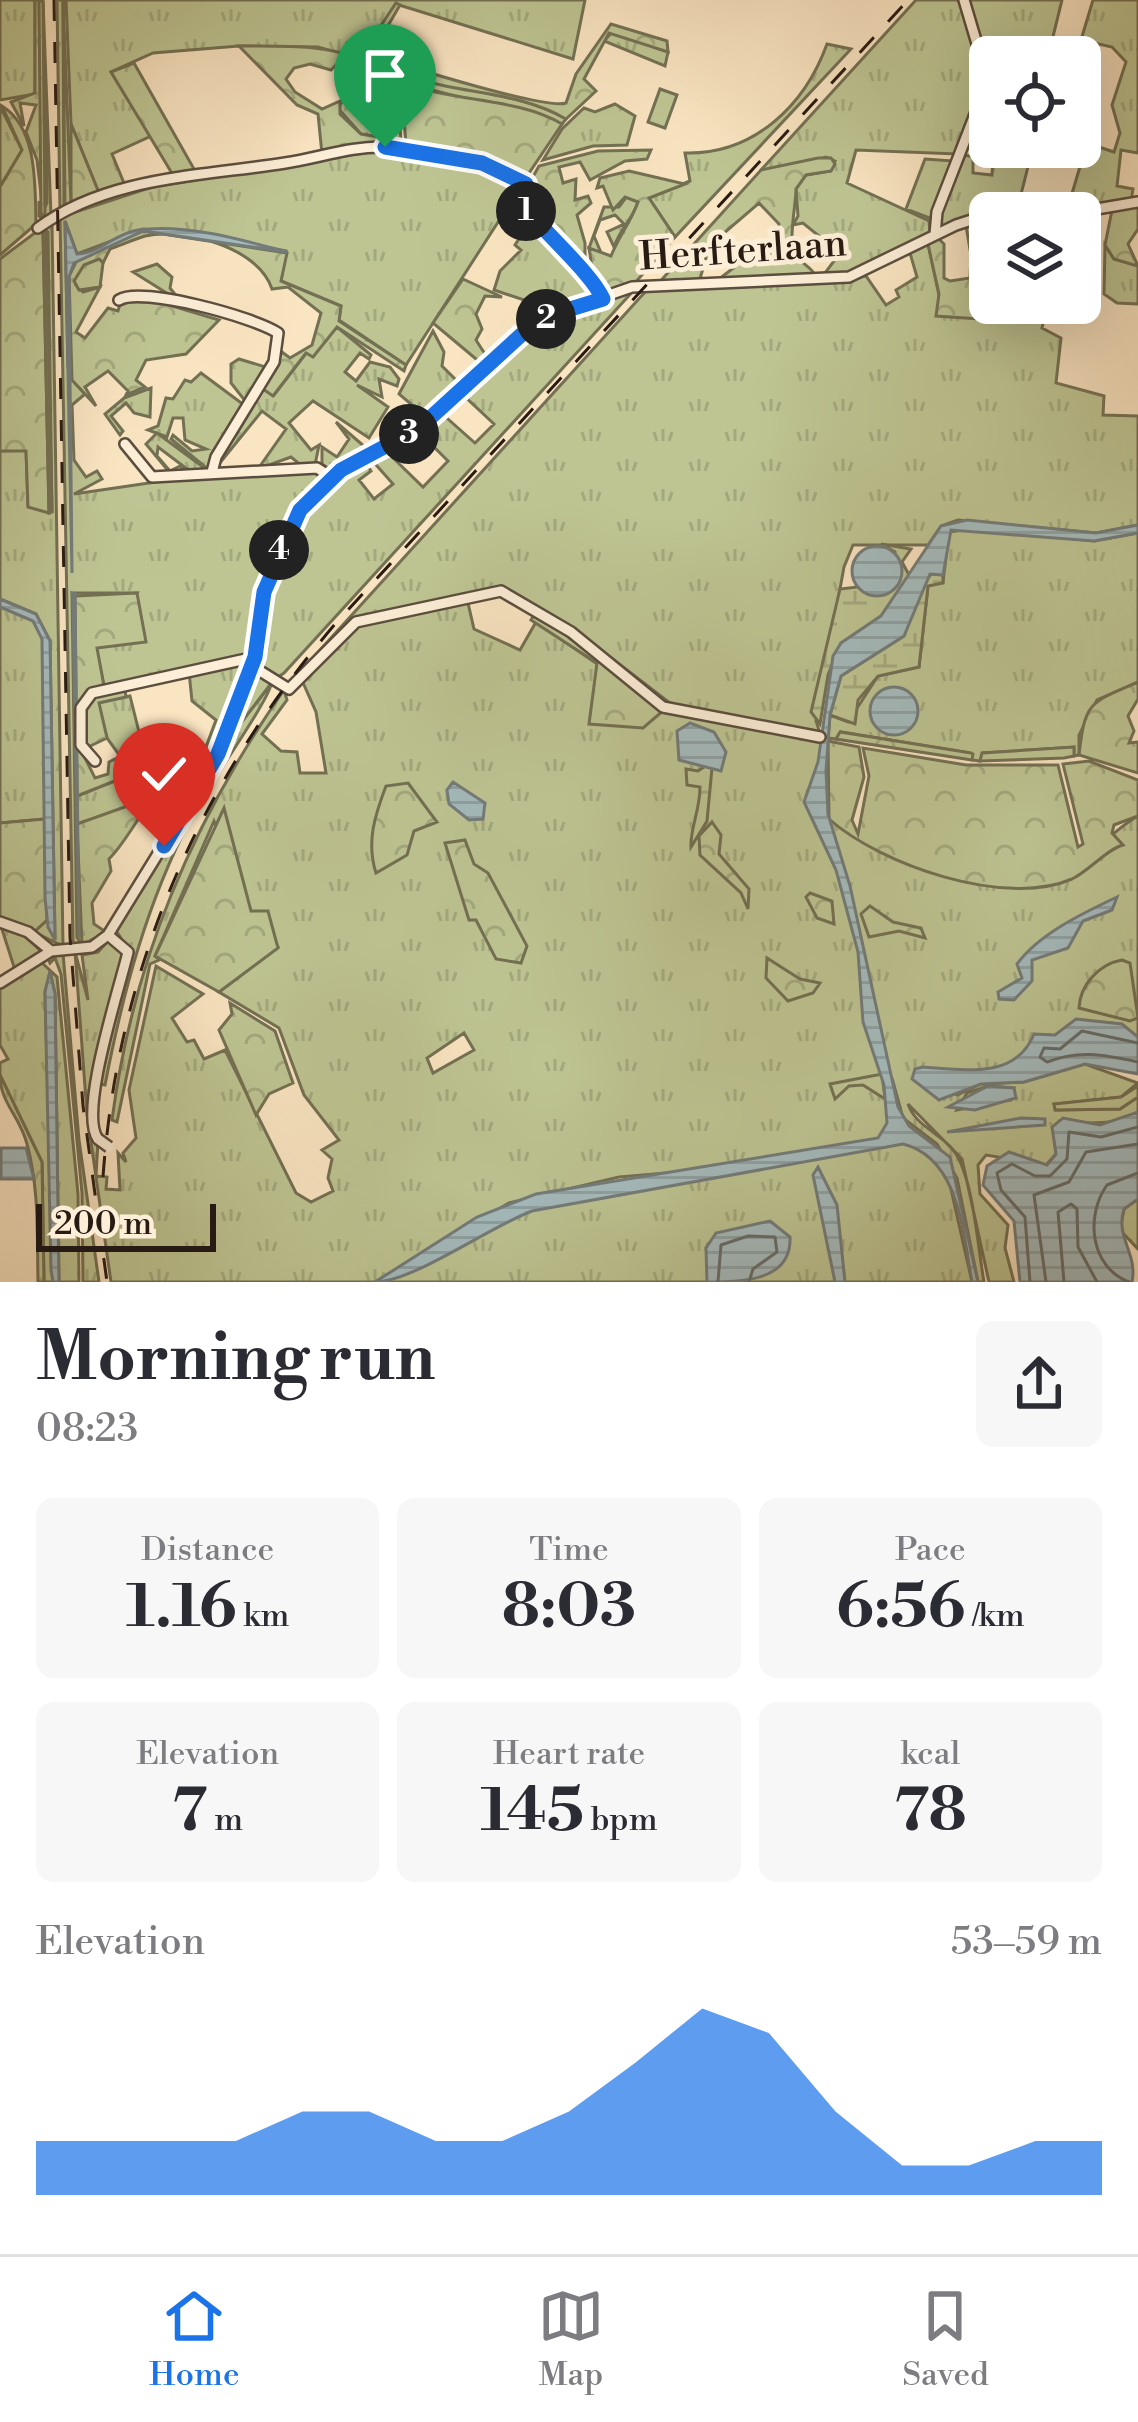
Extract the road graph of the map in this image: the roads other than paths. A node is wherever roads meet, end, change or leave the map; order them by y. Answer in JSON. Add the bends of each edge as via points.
{"nodes":[{"id":1,"x":964,"y":0,"type":"edge"},
{"id":2,"x":1138,"y":202,"type":"edge"},
{"id":3,"x":1101,"y":208,"type":"edge"},
{"id":4,"x":969,"y":223,"type":"edge"},
{"id":5,"x":38,"y":228,"type":"dead end"},
{"id":6,"x":935,"y":236,"type":"junction"},
{"id":7,"x":603,"y":299,"type":"junction"},
{"id":8,"x":119,"y":300,"type":"dead end"},
{"id":9,"x":124,"y":444,"type":"dead end"},
{"id":10,"x":212,"y":472,"type":"junction"},
{"id":11,"x":331,"y":476,"type":"junction"},
{"id":12,"x":253,"y":662,"type":"junction"},
{"id":13,"x":820,"y":737,"type":"dead end"},
{"id":14,"x":95,"y":761,"type":"dead end"},
{"id":15,"x":0,"y":922,"type":"edge"},
{"id":16,"x":108,"y":934,"type":"junction"},
{"id":17,"x":52,"y":951,"type":"junction"},
{"id":18,"x":0,"y":983,"type":"edge"},
{"id":19,"x":115,"y":1149,"type":"dead end"}],
"edges":[{"from":1,"to":6,"type":"street","via":[[988,81]]},
{"from":2,"to":3,"type":"street","name":"Herfterlaan"},
{"from":4,"to":6,"type":"street","name":"Herfterlaan"},
{"from":5,"to":7,"type":"street","via":[[129,189],[196,172],[375,147],[415,149],[482,163],[526,184],[518,199]]},
{"from":6,"to":7,"type":"street","name":"Herfterlaan","via":[[849,278],[635,287]]},
{"from":7,"to":11,"type":"street","name":"Herfterlaan","via":[[541,322],[418,429]]},
{"from":8,"to":10,"type":"street","via":[[137,294],[232,314],[278,333],[274,362]]},
{"from":9,"to":10,"type":"street","via":[[152,477]]},
{"from":10,"to":11,"type":"street","via":[[317,468]]},
{"from":11,"to":12,"type":"street","name":"Herfterlaan","via":[[281,545]]},
{"from":12,"to":13,"type":"street","via":[[289,688],[356,622],[501,591],[571,632],[663,707]]},
{"from":12,"to":14,"type":"street","via":[[92,694],[81,708],[81,745]]},
{"from":12,"to":16,"type":"street","name":"Herfterlaan","via":[[211,769]]},
{"from":15,"to":17,"type":"street"},
{"from":16,"to":17,"type":"street","via":[[92,947]]},
{"from":16,"to":19,"type":"street","bridge":true,"via":[[128,952],[92,1128]]},
{"from":17,"to":18,"type":"street"}]}
